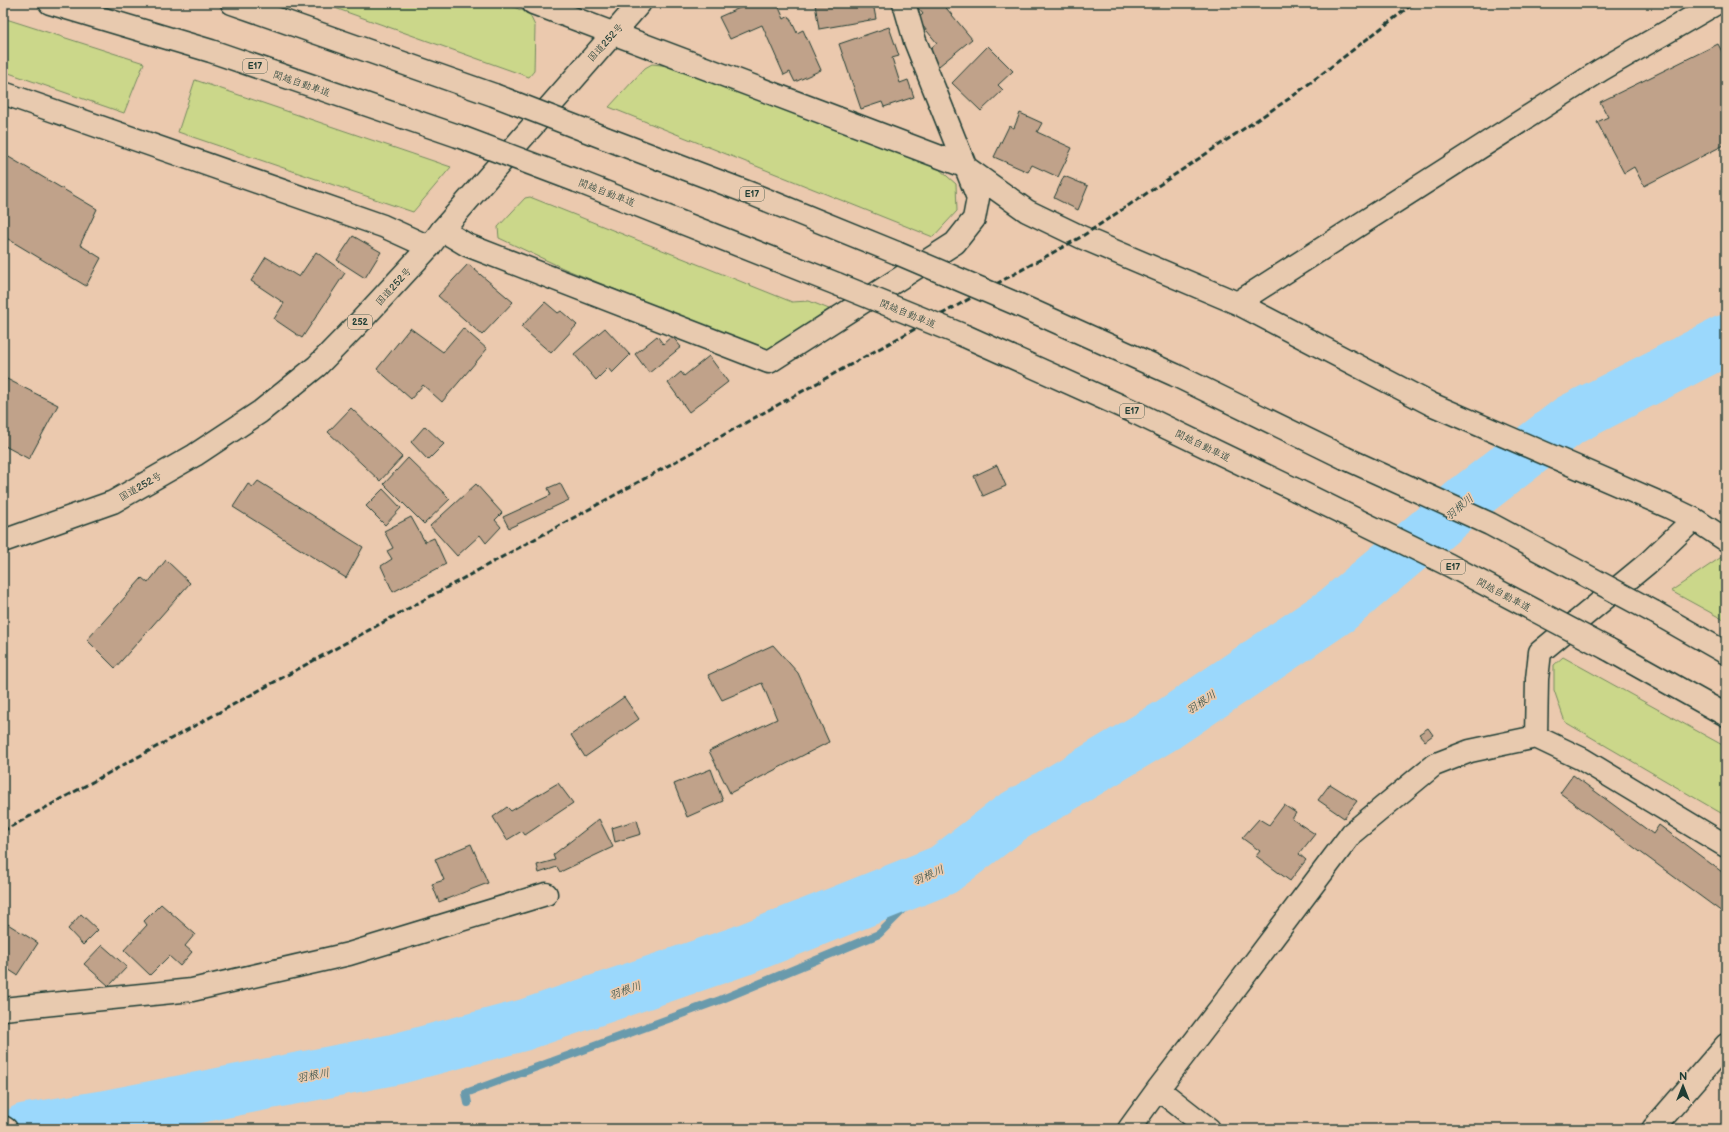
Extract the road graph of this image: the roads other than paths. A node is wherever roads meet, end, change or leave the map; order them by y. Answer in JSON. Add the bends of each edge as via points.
{"nodes":[{"id":1,"x":50,"y":3,"type":"edge"},
{"id":2,"x":232,"y":3,"type":"edge"},
{"id":3,"x":533,"y":3,"type":"edge"},
{"id":4,"x":640,"y":3,"type":"edge"},
{"id":5,"x":904,"y":3,"type":"edge"},
{"id":6,"x":1717,"y":3,"type":"edge"},
{"id":7,"x":613,"y":33,"type":"junction"},
{"id":8,"x":3,"y":93,"type":"edge"},
{"id":9,"x":964,"y":166,"type":"junction"},
{"id":10,"x":442,"y":230,"type":"junction"},
{"id":11,"x":429,"y":247,"type":"junction"},
{"id":12,"x":1237,"y":304,"type":"junction"},
{"id":13,"x":1694,"y":519,"type":"junction"},
{"id":14,"x":1726,"y":540,"type":"edge"},
{"id":15,"x":3,"y":541,"type":"edge"},
{"id":16,"x":1726,"y":653,"type":"edge"},
{"id":17,"x":1726,"y":715,"type":"edge"},
{"id":18,"x":1536,"y":736,"type":"junction"},
{"id":19,"x":1726,"y":846,"type":"edge"},
{"id":20,"x":546,"y":894,"type":"dead end"},
{"id":21,"x":3,"y":1009,"type":"edge"},
{"id":22,"x":1726,"y":1045,"type":"edge"},
{"id":23,"x":1158,"y":1089,"type":"junction"},
{"id":24,"x":3,"y":1127,"type":"edge"},
{"id":25,"x":6,"y":1129,"type":"edge"},
{"id":26,"x":1129,"y":1129,"type":"edge"},
{"id":27,"x":1209,"y":1129,"type":"edge"},
{"id":28,"x":1653,"y":1129,"type":"edge"}],
"edges":[{"from":1,"to":17,"type":"main road","name":"関越自動車道","number":"E17","bridge":true,"via":[[210,51],[458,136],[708,231],[965,336],[1130,410],[1450,565]]},
{"from":2,"to":16,"type":"main road","number":"E17","bridge":true,"via":[[494,95],[752,194],[1019,305],[1175,375],[1345,458],[1490,524]]},
{"from":3,"to":7,"type":"main road"},
{"from":4,"to":7,"type":"main road","name":"国道252号","number":"252"},
{"from":5,"to":9,"type":"main road","via":[[915,41]]},
{"from":6,"to":12,"type":"main road","via":[[1601,70]]},
{"from":7,"to":9,"type":"main road"},
{"from":7,"to":10,"type":"main road","name":"国道252号","number":"252"},
{"from":8,"to":11,"type":"main road","via":[[383,226]]},
{"from":9,"to":10,"type":"main road","via":[[978,198],[974,219],[955,243],[769,362],[467,245]]},
{"from":9,"to":12,"type":"main road","via":[[1027,211]]},
{"from":10,"to":11,"type":"main road","name":"国道252号","number":"252"},
{"from":11,"to":15,"type":"main road","name":"国道252号","number":"252","via":[[317,366],[260,412],[195,455],[113,502]]},
{"from":12,"to":13,"type":"main road","via":[[1446,410]]},
{"from":13,"to":14,"type":"main road"},
{"from":13,"to":18,"type":"main road","via":[[1649,562],[1540,652]]},
{"from":18,"to":19,"type":"main road","via":[[1582,759]]},
{"from":18,"to":23,"type":"main road","via":[[1470,751],[1434,765],[1352,833]]},
{"from":20,"to":21,"type":"main road","via":[[349,954],[192,990]]},
{"from":22,"to":28,"type":"main road"},
{"from":23,"to":26,"type":"main road"},
{"from":23,"to":27,"type":"main road"},
{"from":24,"to":25,"type":"main road"}]}
